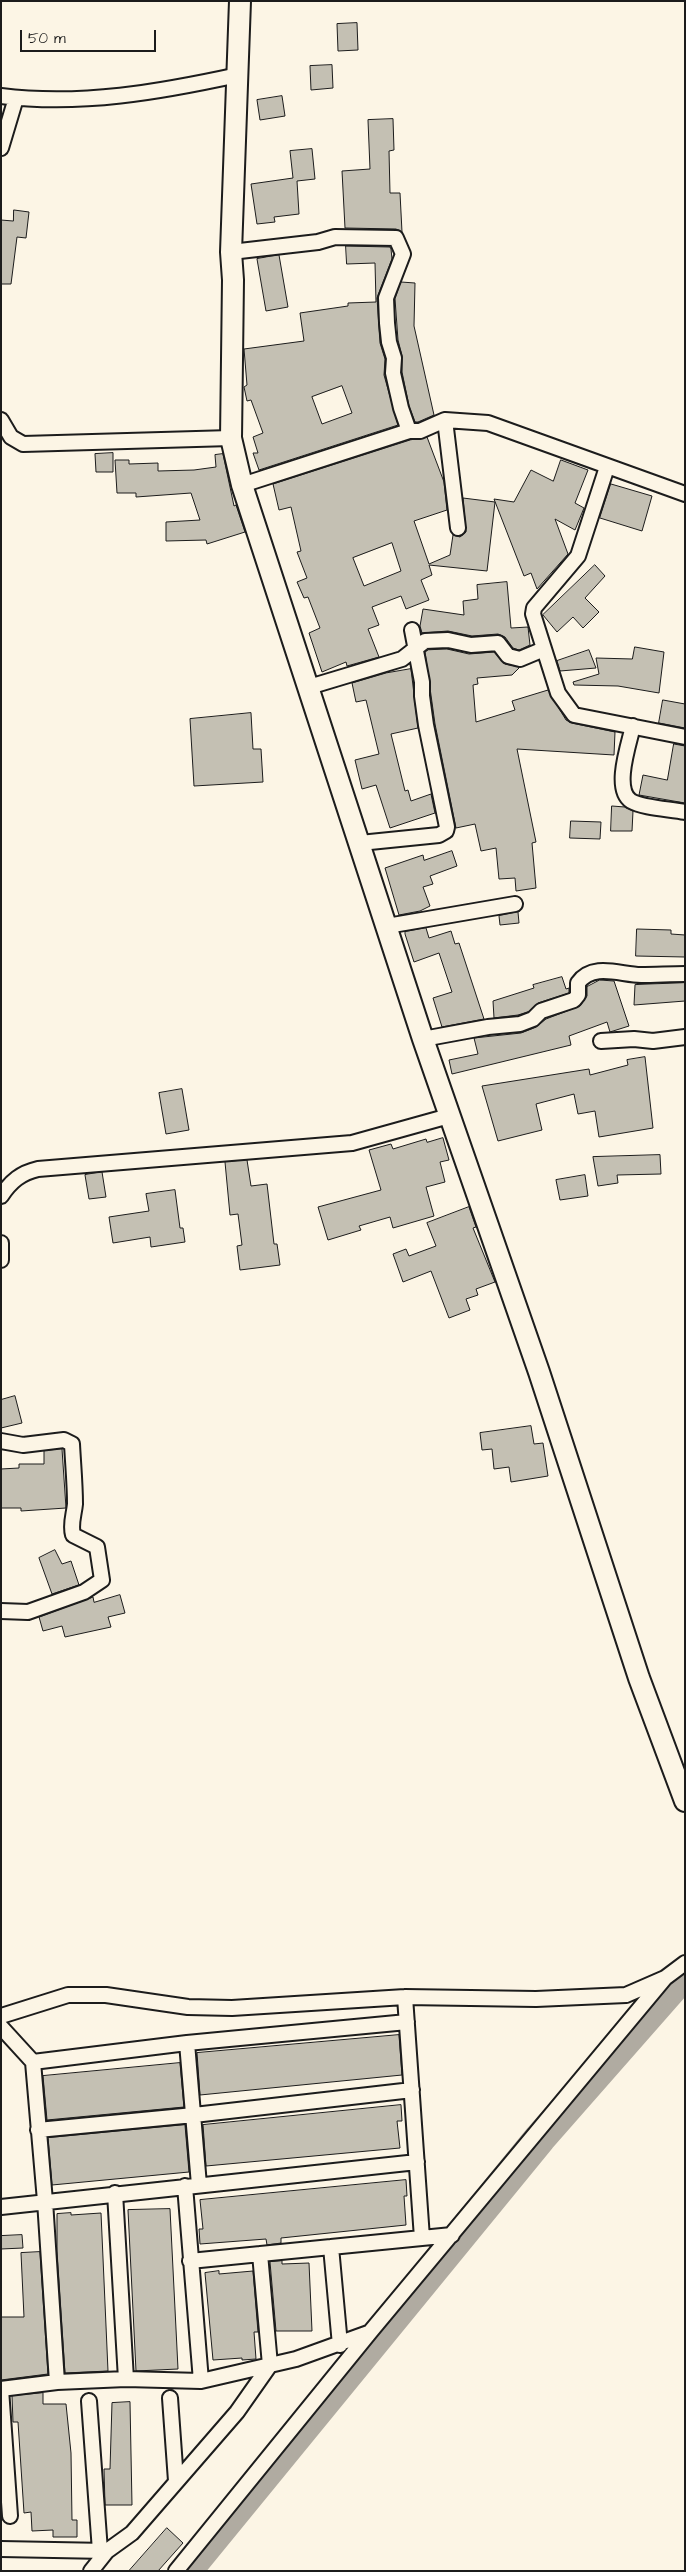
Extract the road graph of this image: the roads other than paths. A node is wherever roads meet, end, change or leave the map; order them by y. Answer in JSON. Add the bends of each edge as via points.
{"nodes":[{"id":1,"x":240,"y":1,"type":"edge"},
{"id":2,"x":238,"y":75,"type":"junction"},
{"id":3,"x":1,"y":96,"type":"edge"},
{"id":4,"x":16,"y":98,"type":"junction"},
{"id":5,"x":1,"y":148,"type":"edge"},
{"id":6,"x":231,"y":252,"type":"junction"},
{"id":7,"x":1,"y":420,"type":"edge"},
{"id":8,"x":445,"y":420,"type":"junction"},
{"id":9,"x":409,"y":431,"type":"junction"},
{"id":10,"x":231,"y":438,"type":"junction"},
{"id":11,"x":607,"y":467,"type":"junction"},
{"id":12,"x":242,"y":485,"type":"junction"},
{"id":13,"x":685,"y":494,"type":"edge"},
{"id":14,"x":458,"y":528,"type":"dead end"},
{"id":15,"x":412,"y":630,"type":"dead end"},
{"id":16,"x":415,"y":647,"type":"junction"},
{"id":17,"x":544,"y":649,"type":"junction"},
{"id":18,"x":309,"y":687,"type":"junction"},
{"id":19,"x":633,"y":726,"type":"junction"},
{"id":20,"x":685,"y":737,"type":"edge"},
{"id":21,"x":685,"y":812,"type":"edge"},
{"id":22,"x":360,"y":843,"type":"junction"},
{"id":23,"x":515,"y":904,"type":"dead end"},
{"id":24,"x":387,"y":926,"type":"junction"},
{"id":25,"x":685,"y":974,"type":"edge"},
{"id":26,"x":685,"y":1037,"type":"edge"},
{"id":27,"x":423,"y":1039,"type":"junction"},
{"id":28,"x":601,"y":1041,"type":"dead end"},
{"id":29,"x":449,"y":1116,"type":"junction"},
{"id":30,"x":1,"y":1196,"type":"edge"},
{"id":31,"x":1,"y":1243,"type":"edge"},
{"id":32,"x":1,"y":1260,"type":"edge"},
{"id":33,"x":1,"y":1442,"type":"edge"},
{"id":34,"x":1,"y":1611,"type":"edge"},
{"id":35,"x":685,"y":1801,"type":"edge"},
{"id":36,"x":685,"y":1963,"type":"edge"},
{"id":37,"x":665,"y":1978,"type":"junction"},
{"id":38,"x":405,"y":1997,"type":"junction"},
{"id":39,"x":1,"y":2016,"type":"edge"},
{"id":40,"x":407,"y":2022,"type":"junction"},
{"id":41,"x":1,"y":2027,"type":"edge"},
{"id":42,"x":188,"y":2042,"type":"junction"},
{"id":43,"x":34,"y":2062,"type":"junction"},
{"id":44,"x":412,"y":2090,"type":"junction"},
{"id":45,"x":194,"y":2116,"type":"junction"},
{"id":46,"x":38,"y":2130,"type":"junction"},
{"id":47,"x":417,"y":2162,"type":"junction"},
{"id":48,"x":199,"y":2185,"type":"junction"},
{"id":49,"x":185,"y":2186,"type":"junction"},
{"id":50,"x":115,"y":2194,"type":"junction"},
{"id":51,"x":45,"y":2201,"type":"junction"},
{"id":52,"x":1,"y":2207,"type":"edge"},
{"id":53,"x":452,"y":2235,"type":"junction"},
{"id":54,"x":422,"y":2238,"type":"junction"},
{"id":55,"x":331,"y":2247,"type":"junction"},
{"id":56,"x":260,"y":2254,"type":"junction"},
{"id":57,"x":190,"y":2261,"type":"junction"},
{"id":58,"x":370,"y":2331,"type":"junction"},
{"id":59,"x":340,"y":2345,"type":"junction"},
{"id":60,"x":270,"y":2365,"type":"junction"},
{"id":61,"x":126,"y":2379,"type":"junction"},
{"id":62,"x":201,"y":2381,"type":"junction"},
{"id":63,"x":57,"y":2382,"type":"junction"},
{"id":64,"x":1,"y":2389,"type":"edge"},
{"id":65,"x":170,"y":2398,"type":"dead end"},
{"id":66,"x":89,"y":2401,"type":"dead end"},
{"id":67,"x":5,"y":2478,"type":"edge"},
{"id":68,"x":176,"y":2482,"type":"junction"},
{"id":69,"x":10,"y":2516,"type":"dead end"},
{"id":70,"x":1,"y":2549,"type":"edge"},
{"id":71,"x":103,"y":2551,"type":"junction"},
{"id":72,"x":91,"y":2571,"type":"edge"},
{"id":73,"x":176,"y":2571,"type":"edge"}],
"edges":[{"from":1,"to":2,"type":"street"},
{"from":2,"to":4,"type":"street","via":[[168,90],[64,100]]},
{"from":2,"to":6,"type":"street"},
{"from":3,"to":4,"type":"street"},
{"from":4,"to":5,"type":"street"},
{"from":6,"to":9,"type":"street","via":[[318,242],[335,237],[396,238],[403,254],[386,298],[387,323],[394,358],[393,373]]},
{"from":6,"to":10,"type":"street"},
{"from":7,"to":10,"type":"street","via":[[11,437],[23,444]]},
{"from":8,"to":9,"type":"street","via":[[420,431]]},
{"from":8,"to":11,"type":"street","via":[[488,423]]},
{"from":8,"to":14,"type":"street"},
{"from":9,"to":12,"type":"street"},
{"from":10,"to":12,"type":"street"},
{"from":11,"to":13,"type":"street"},
{"from":11,"to":17,"type":"street","via":[[578,556],[534,608],[534,624]]},
{"from":12,"to":18,"type":"street"},
{"from":15,"to":16,"type":"street"},
{"from":16,"to":17,"type":"street","via":[[432,640],[471,645],[498,643],[508,656],[520,659]]},
{"from":16,"to":18,"type":"street","via":[[402,659]]},
{"from":16,"to":22,"type":"street","via":[[446,830],[439,835]]},
{"from":17,"to":19,"type":"street","via":[[558,693],[574,716]]},
{"from":18,"to":22,"type":"street"},
{"from":19,"to":20,"type":"street"},
{"from":19,"to":21,"type":"street","via":[[622,783],[626,795],[637,803]]},
{"from":22,"to":24,"type":"street"},
{"from":23,"to":24,"type":"street"},
{"from":24,"to":27,"type":"street"},
{"from":25,"to":27,"type":"street","via":[[590,973],[578,983],[578,995],[574,1000],[541,1012],[533,1019],[520,1024]]},
{"from":26,"to":28,"type":"street"},
{"from":27,"to":29,"type":"street"},
{"from":29,"to":30,"type":"street","via":[[352,1143],[38,1169],[25,1172],[10,1183]]},
{"from":29,"to":35,"type":"street","via":[[539,1372],[638,1678]]},
{"from":31,"to":32,"type":"street"},
{"from":33,"to":34,"type":"street","via":[[23,1446],[64,1440],[72,1444],[73,1535],[97,1547],[102,1580],[84,1592],[28,1612]]},
{"from":36,"to":37,"type":"street"},
{"from":37,"to":38,"type":"street","via":[[626,1996],[536,1999]]},
{"from":37,"to":53,"type":"street"},
{"from":38,"to":39,"type":"street","via":[[232,2008],[188,2007],[106,1995],[68,1995]]},
{"from":38,"to":40,"type":"street"},
{"from":40,"to":42,"type":"street"},
{"from":40,"to":44,"type":"street"},
{"from":41,"to":43,"type":"street"},
{"from":42,"to":43,"type":"street"},
{"from":42,"to":45,"type":"street"},
{"from":43,"to":46,"type":"street"},
{"from":44,"to":45,"type":"street"},
{"from":44,"to":47,"type":"street"},
{"from":45,"to":46,"type":"street"},
{"from":45,"to":48,"type":"street"},
{"from":46,"to":51,"type":"street"},
{"from":47,"to":48,"type":"street"},
{"from":47,"to":54,"type":"street"},
{"from":48,"to":49,"type":"street"},
{"from":49,"to":50,"type":"street"},
{"from":49,"to":57,"type":"street"},
{"from":50,"to":51,"type":"street"},
{"from":50,"to":61,"type":"street"},
{"from":51,"to":52,"type":"street"},
{"from":51,"to":63,"type":"street"},
{"from":53,"to":54,"type":"street"},
{"from":53,"to":58,"type":"street"},
{"from":54,"to":55,"type":"street"},
{"from":55,"to":56,"type":"street"},
{"from":55,"to":59,"type":"street"},
{"from":56,"to":57,"type":"street"},
{"from":56,"to":60,"type":"street"},
{"from":57,"to":62,"type":"street"},
{"from":58,"to":59,"type":"street"},
{"from":58,"to":73,"type":"street"},
{"from":59,"to":60,"type":"street"},
{"from":60,"to":62,"type":"street"},
{"from":60,"to":68,"type":"street","via":[[237,2412]]},
{"from":61,"to":62,"type":"street"},
{"from":61,"to":63,"type":"street"},
{"from":63,"to":64,"type":"street"},
{"from":64,"to":67,"type":"street"},
{"from":65,"to":68,"type":"street"},
{"from":66,"to":71,"type":"street"},
{"from":67,"to":69,"type":"street"},
{"from":68,"to":71,"type":"street","via":[[132,2533]]},
{"from":70,"to":71,"type":"street"},
{"from":71,"to":72,"type":"street"}]}
